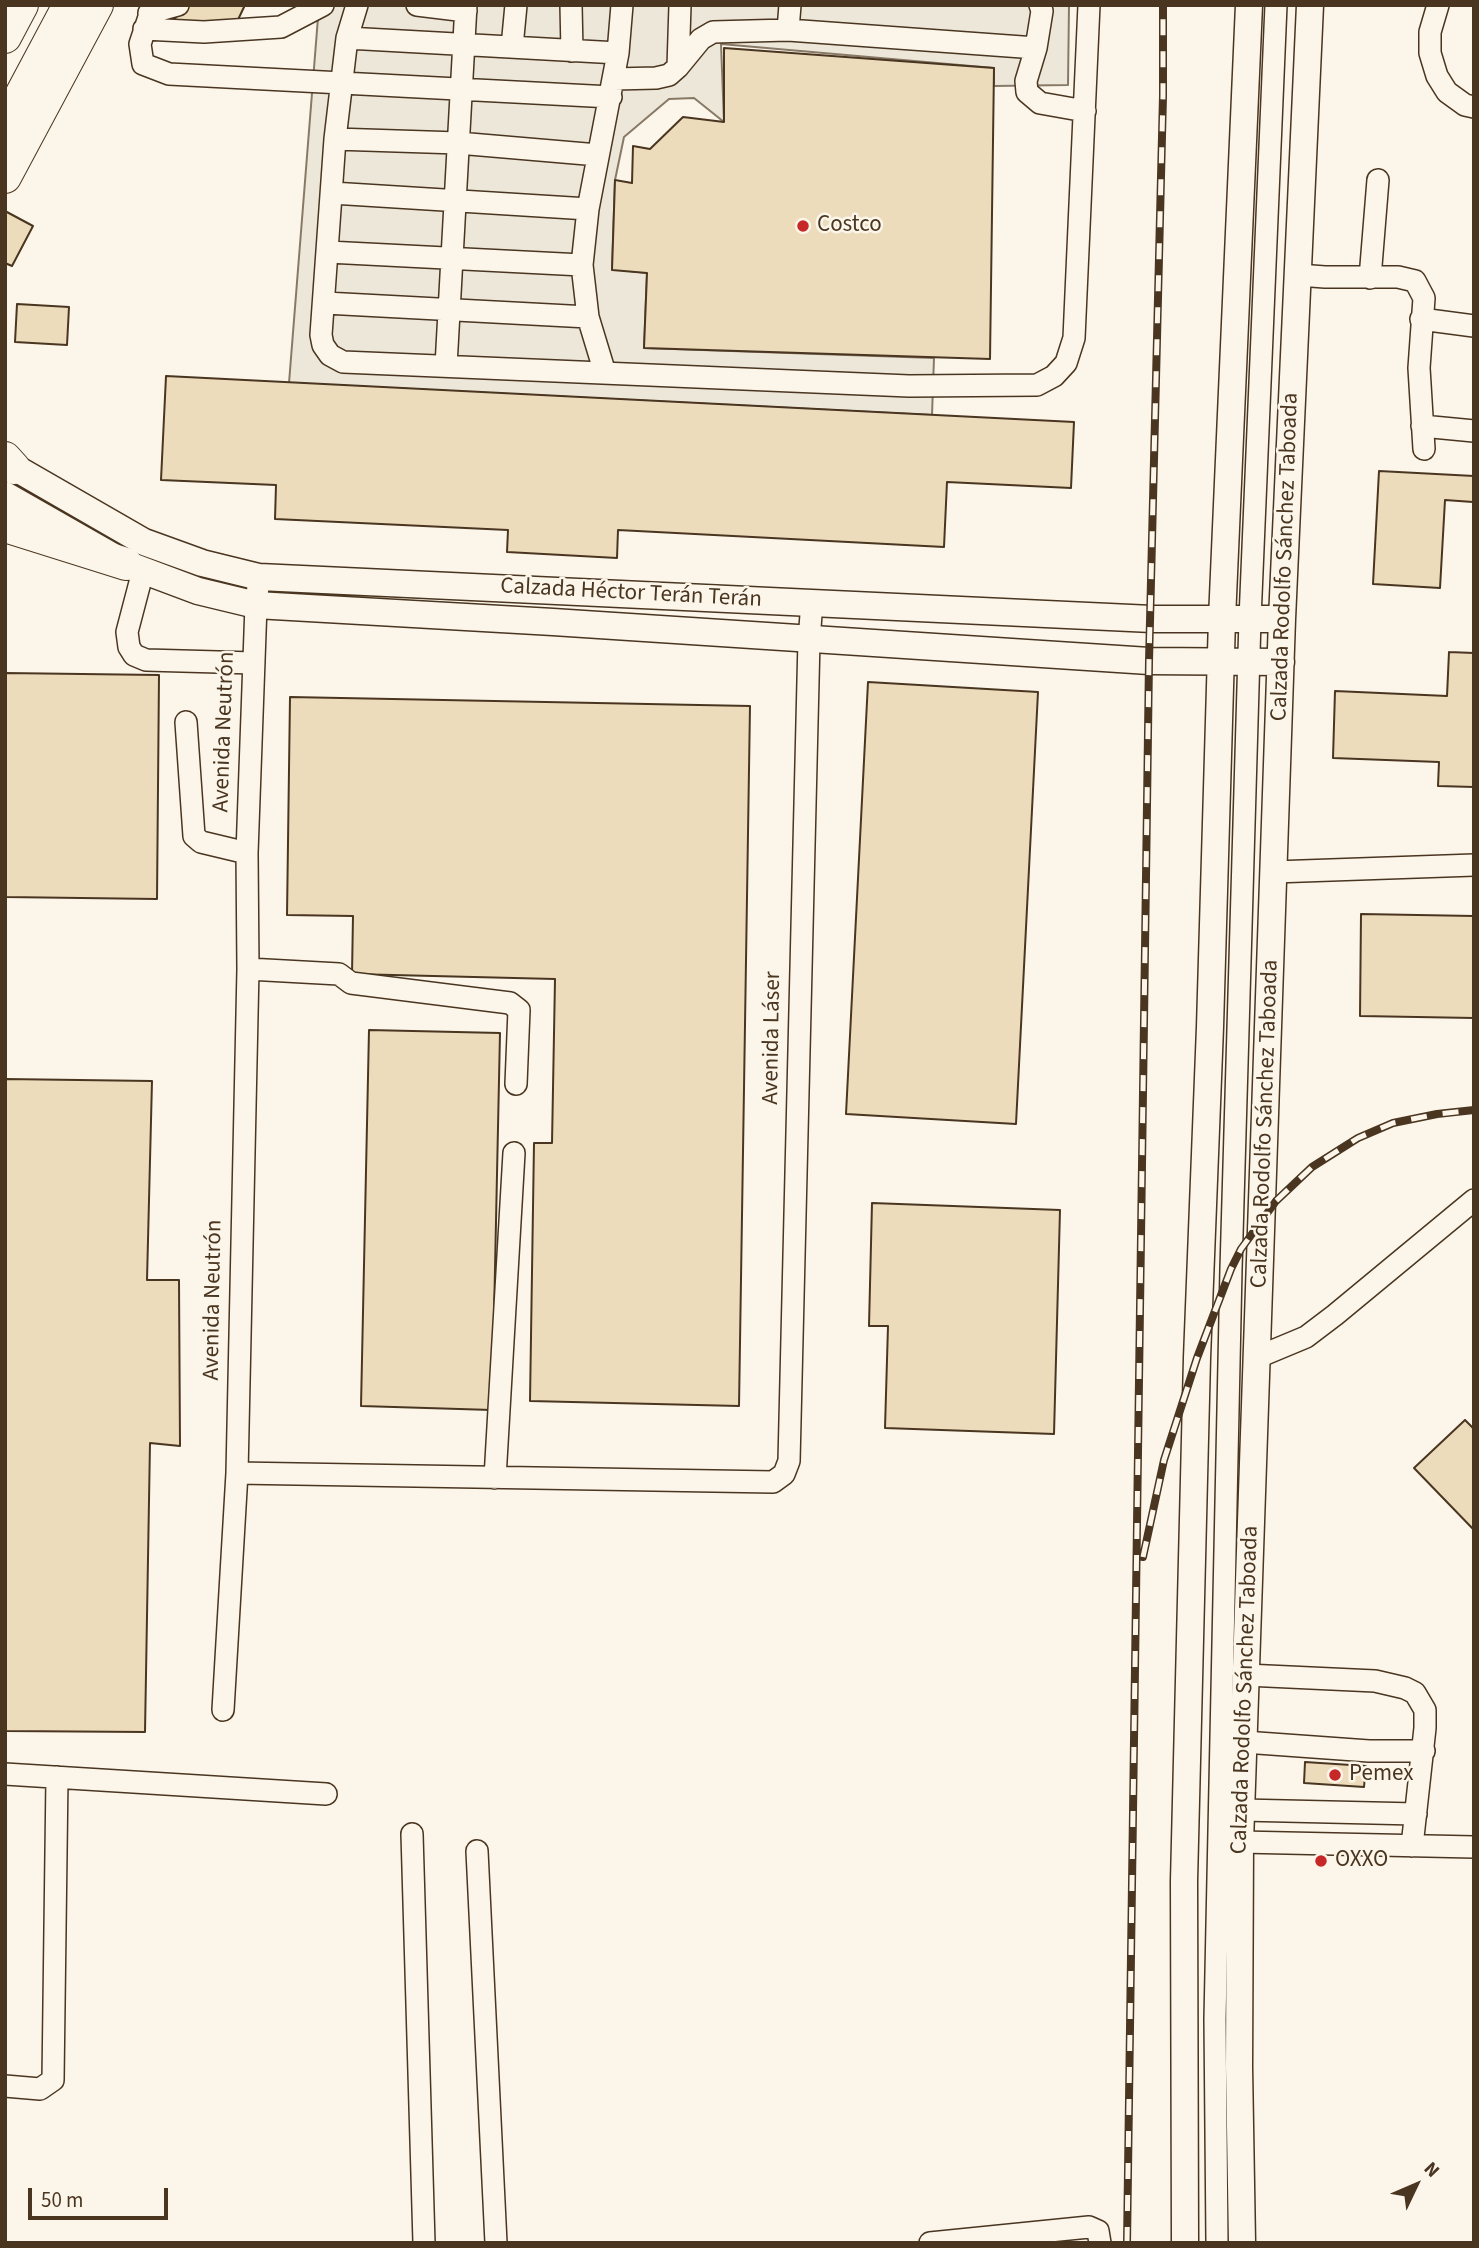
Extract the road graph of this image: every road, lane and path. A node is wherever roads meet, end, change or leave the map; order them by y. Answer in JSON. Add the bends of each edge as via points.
{"nodes":[{"id":1,"x":22,"y":5,"type":"edge"},
{"id":2,"x":45,"y":5,"type":"edge"},
{"id":3,"x":69,"y":5,"type":"edge"},
{"id":4,"x":97,"y":5,"type":"edge"},
{"id":5,"x":178,"y":5,"type":"edge"},
{"id":6,"x":323,"y":5,"type":"edge"},
{"id":7,"x":357,"y":5,"type":"edge"},
{"id":8,"x":417,"y":5,"type":"edge"},
{"id":9,"x":516,"y":5,"type":"edge"},
{"id":10,"x":571,"y":5,"type":"edge"},
{"id":11,"x":622,"y":5,"type":"edge"},
{"id":12,"x":680,"y":5,"type":"edge"},
{"id":13,"x":790,"y":5,"type":"edge"},
{"id":14,"x":1040,"y":5,"type":"edge"},
{"id":15,"x":1088,"y":5,"type":"edge"},
{"id":16,"x":1276,"y":5,"type":"edge"},
{"id":17,"x":1310,"y":5,"type":"edge"},
{"id":18,"x":1321,"y":5,"type":"edge"},
{"id":19,"x":1438,"y":5,"type":"edge"},
{"id":20,"x":466,"y":8,"type":"edge"},
{"id":21,"x":1246,"y":8,"type":"edge"},
{"id":22,"x":149,"y":16,"type":"edge"},
{"id":23,"x":789,"y":30,"type":"junction"},
{"id":24,"x":1309,"y":36,"type":"junction"},
{"id":25,"x":5,"y":37,"type":"edge"},
{"id":26,"x":347,"y":38,"type":"junction"},
{"id":27,"x":464,"y":45,"type":"junction"},
{"id":28,"x":512,"y":47,"type":"junction"},
{"id":29,"x":1036,"y":48,"type":"junction"},
{"id":30,"x":572,"y":51,"type":"junction"},
{"id":31,"x":618,"y":53,"type":"junction"},
{"id":32,"x":678,"y":67,"type":"junction"},
{"id":33,"x":5,"y":79,"type":"edge"},
{"id":34,"x":341,"y":83,"type":"junction"},
{"id":35,"x":612,"y":88,"type":"junction"},
{"id":36,"x":461,"y":91,"type":"junction"},
{"id":37,"x":1474,"y":107,"type":"edge"},
{"id":38,"x":1085,"y":111,"type":"junction"},
{"id":39,"x":5,"y":125,"type":"edge"},
{"id":40,"x":335,"y":139,"type":"junction"},
{"id":41,"x":458,"y":143,"type":"junction"},
{"id":42,"x":598,"y":155,"type":"junction"},
{"id":43,"x":5,"y":177,"type":"edge"},
{"id":44,"x":1378,"y":180,"type":"dead end"},
{"id":45,"x":332,"y":193,"type":"junction"},
{"id":46,"x":455,"y":200,"type":"junction"},
{"id":47,"x":588,"y":209,"type":"junction"},
{"id":48,"x":328,"y":252,"type":"junction"},
{"id":49,"x":452,"y":258,"type":"junction"},
{"id":50,"x":582,"y":265,"type":"junction"},
{"id":51,"x":1298,"y":275,"type":"junction"},
{"id":52,"x":1370,"y":278,"type":"junction"},
{"id":53,"x":325,"y":303,"type":"junction"},
{"id":54,"x":449,"y":311,"type":"junction"},
{"id":55,"x":588,"y":317,"type":"junction"},
{"id":56,"x":1421,"y":319,"type":"junction"},
{"id":57,"x":1474,"y":326,"type":"edge"},
{"id":58,"x":446,"y":366,"type":"junction"},
{"id":59,"x":605,"y":373,"type":"junction"},
{"id":60,"x":1422,"y":426,"type":"junction"},
{"id":61,"x":1474,"y":431,"type":"edge"},
{"id":62,"x":1424,"y":449,"type":"dead end"},
{"id":63,"x":8,"y":471,"type":"edge"},
{"id":64,"x":5,"y":526,"type":"edge"},
{"id":65,"x":134,"y":567,"type":"junction"},
{"id":66,"x":259,"y":577,"type":"junction"},
{"id":67,"x":812,"y":602,"type":"junction"},
{"id":68,"x":256,"y":606,"type":"junction"},
{"id":69,"x":1250,"y":618,"type":"junction"},
{"id":70,"x":1222,"y":619,"type":"junction"},
{"id":71,"x":1283,"y":620,"type":"junction"},
{"id":72,"x":809,"y":640,"type":"junction"},
{"id":73,"x":1250,"y":660,"type":"junction"},
{"id":74,"x":1221,"y":661,"type":"junction"},
{"id":75,"x":1282,"y":662,"type":"junction"},
{"id":76,"x":254,"y":663,"type":"junction"},
{"id":77,"x":186,"y":722,"type":"dead end"},
{"id":78,"x":247,"y":853,"type":"junction"},
{"id":79,"x":1474,"y":866,"type":"edge"},
{"id":80,"x":1275,"y":872,"type":"junction"},
{"id":81,"x":248,"y":969,"type":"junction"},
{"id":82,"x":516,"y":1084,"type":"dead end"},
{"id":83,"x":514,"y":1153,"type":"dead end"},
{"id":84,"x":1474,"y":1200,"type":"edge"},
{"id":85,"x":1258,"y":1357,"type":"junction"},
{"id":86,"x":237,"y":1474,"type":"junction"},
{"id":87,"x":495,"y":1478,"type":"junction"},
{"id":88,"x":1247,"y":1675,"type":"junction"},
{"id":89,"x":223,"y":1710,"type":"dead end"},
{"id":90,"x":1244,"y":1742,"type":"junction"},
{"id":91,"x":1424,"y":1751,"type":"junction"},
{"id":92,"x":5,"y":1774,"type":"edge"},
{"id":93,"x":57,"y":1777,"type":"junction"},
{"id":94,"x":326,"y":1794,"type":"dead end"},
{"id":95,"x":1242,"y":1810,"type":"junction"},
{"id":96,"x":1321,"y":1812,"type":"junction"},
{"id":97,"x":1416,"y":1814,"type":"junction"},
{"id":98,"x":412,"y":1834,"type":"dead end"},
{"id":99,"x":1240,"y":1842,"type":"junction"},
{"id":100,"x":1320,"y":1843,"type":"junction"},
{"id":101,"x":1412,"y":1846,"type":"junction"},
{"id":102,"x":1474,"y":1847,"type":"edge"},
{"id":103,"x":477,"y":1851,"type":"dead end"},
{"id":104,"x":5,"y":2086,"type":"edge"},
{"id":105,"x":424,"y":2243,"type":"edge"},
{"id":106,"x":496,"y":2243,"type":"edge"},
{"id":107,"x":930,"y":2243,"type":"edge"},
{"id":108,"x":1100,"y":2243,"type":"edge"},
{"id":109,"x":1185,"y":2243,"type":"edge"},
{"id":110,"x":1217,"y":2243,"type":"edge"},
{"id":111,"x":1241,"y":2243,"type":"edge"}],
"edges":[{"from":1,"to":25,"type":"highway"},
{"from":2,"to":33,"type":"highway"},
{"from":3,"to":39,"type":"highway"},
{"from":4,"to":43,"type":"highway"},
{"from":5,"to":22,"type":"street"},
{"from":6,"to":22,"type":"street","via":[[281,27],[204,32]]},
{"from":7,"to":26,"type":"street"},
{"from":8,"to":20,"type":"street"},
{"from":9,"to":28,"type":"street"},
{"from":10,"to":30,"type":"street"},
{"from":11,"to":31,"type":"street"},
{"from":12,"to":32,"type":"street"},
{"from":13,"to":23,"type":"street"},
{"from":14,"to":29,"type":"street"},
{"from":15,"to":38,"type":"street"},
{"from":16,"to":69,"type":"street"},
{"from":17,"to":24,"type":"main road","name":"Calzada Rodolfo Sánchez Taboada"},
{"from":18,"to":24,"type":"street"},
{"from":19,"to":37,"type":"street","via":[[1430,32],[1437,76],[1447,92]]},
{"from":20,"to":27,"type":"street"},
{"from":21,"to":70,"type":"main road"},
{"from":22,"to":34,"type":"street","via":[[140,44],[143,64],[169,74]]},
{"from":23,"to":29,"type":"street"},
{"from":23,"to":32,"type":"street","via":[[713,32],[701,39]]},
{"from":24,"to":51,"type":"main road","name":"Calzada Rodolfo Sánchez Taboada"},
{"from":26,"to":27,"type":"street"},
{"from":26,"to":34,"type":"street"},
{"from":27,"to":28,"type":"street"},
{"from":27,"to":36,"type":"street"},
{"from":28,"to":30,"type":"street"},
{"from":29,"to":38,"type":"street","via":[[1027,92],[1040,103]]},
{"from":30,"to":31,"type":"street"},
{"from":31,"to":35,"type":"street"},
{"from":32,"to":35,"type":"street","via":[[668,75]]},
{"from":34,"to":36,"type":"street"},
{"from":34,"to":40,"type":"street"},
{"from":35,"to":36,"type":"street"},
{"from":35,"to":42,"type":"street"},
{"from":36,"to":41,"type":"street"},
{"from":38,"to":59,"type":"street","via":[[1074,338],[1066,363],[1054,376],[1037,385],[909,386]]},
{"from":40,"to":41,"type":"street"},
{"from":40,"to":45,"type":"street"},
{"from":41,"to":42,"type":"street"},
{"from":41,"to":46,"type":"street"},
{"from":42,"to":47,"type":"street"},
{"from":44,"to":52,"type":"street"},
{"from":45,"to":46,"type":"street"},
{"from":45,"to":48,"type":"street"},
{"from":46,"to":47,"type":"street"},
{"from":46,"to":49,"type":"street"},
{"from":47,"to":50,"type":"street"},
{"from":48,"to":49,"type":"street"},
{"from":48,"to":53,"type":"street"},
{"from":49,"to":50,"type":"street"},
{"from":49,"to":54,"type":"street"},
{"from":50,"to":55,"type":"street"},
{"from":51,"to":52,"type":"street"},
{"from":51,"to":71,"type":"main road","name":"Calzada Rodolfo Sánchez Taboada"},
{"from":52,"to":56,"type":"street","via":[[1398,276],[1415,281],[1424,298]]},
{"from":53,"to":54,"type":"street"},
{"from":53,"to":58,"type":"street","via":[[323,345],[343,362]]},
{"from":54,"to":55,"type":"street"},
{"from":54,"to":58,"type":"street"},
{"from":55,"to":59,"type":"street"},
{"from":56,"to":57,"type":"street"},
{"from":56,"to":60,"type":"street"},
{"from":58,"to":59,"type":"street"},
{"from":60,"to":61,"type":"street"},
{"from":60,"to":62,"type":"street"},
{"from":63,"to":65,"type":"main road","name":"Calzada Héctor Terán Terán"},
{"from":63,"to":66,"type":"main road","name":"Calzada Héctor Terán Terán","via":[[144,542]]},
{"from":64,"to":65,"type":"highway"},
{"from":65,"to":68,"type":"main road","name":"Calzada Héctor Terán Terán"},
{"from":65,"to":76,"type":"street","via":[[127,632],[134,655],[146,660]]},
{"from":66,"to":67,"type":"main road","name":"Calzada Héctor Terán Terán"},
{"from":66,"to":68,"type":"street","name":"Avenida Neutrón"},
{"from":67,"to":70,"type":"main road","name":"Calzada Héctor Terán Terán"},
{"from":67,"to":72,"type":"street","name":"Avenida Láser"},
{"from":68,"to":72,"type":"main road","name":"Calzada Héctor Terán Terán"},
{"from":68,"to":76,"type":"street","name":"Avenida Neutrón"},
{"from":69,"to":70,"type":"main road","name":"Calzada Héctor Terán Terán"},
{"from":69,"to":71,"type":"main road","name":"Calzada Héctor Terán Terán"},
{"from":69,"to":73,"type":"street"},
{"from":70,"to":74,"type":"main road"},
{"from":71,"to":75,"type":"main road","name":"Calzada Rodolfo Sánchez Taboada"},
{"from":72,"to":74,"type":"main road","name":"Calzada Héctor Terán Terán","via":[[1149,661]]},
{"from":72,"to":87,"type":"street","name":"Avenida Láser","via":[[789,1461],[784,1474],[773,1482]]},
{"from":73,"to":74,"type":"main road","name":"Calzada Héctor Terán Terán"},
{"from":73,"to":75,"type":"main road","name":"Calzada Héctor Terán Terán"},
{"from":73,"to":110,"type":"street","via":[[1215,2018]]},
{"from":74,"to":109,"type":"main road","via":[[1196,1358],[1185,1853]]},
{"from":75,"to":80,"type":"main road","name":"Calzada Rodolfo Sánchez Taboada"},
{"from":76,"to":78,"type":"street","name":"Avenida Neutrón"},
{"from":77,"to":78,"type":"street","via":[[194,836],[201,842]]},
{"from":78,"to":81,"type":"street","name":"Avenida Neutrón"},
{"from":79,"to":80,"type":"street"},
{"from":80,"to":85,"type":"main road","name":"Calzada Rodolfo Sánchez Taboada"},
{"from":81,"to":82,"type":"street","via":[[339,974],[351,983],[510,1003],[519,1010]]},
{"from":81,"to":86,"type":"street","name":"Avenida Neutrón"},
{"from":83,"to":87,"type":"street"},
{"from":84,"to":85,"type":"street","via":[[1316,1329]]},
{"from":85,"to":88,"type":"main road","name":"Calzada Rodolfo Sánchez Taboada"},
{"from":86,"to":87,"type":"street"},
{"from":86,"to":89,"type":"street","name":"Avenida Neutrón"},
{"from":88,"to":90,"type":"main road","name":"Calzada Rodolfo Sánchez Taboada"},
{"from":88,"to":91,"type":"street","via":[[1375,1681],[1405,1688],[1415,1693],[1425,1710]]},
{"from":90,"to":91,"type":"street"},
{"from":90,"to":95,"type":"main road","name":"Calzada Rodolfo Sánchez Taboada"},
{"from":91,"to":97,"type":"street"},
{"from":92,"to":93,"type":"street"},
{"from":93,"to":94,"type":"street"},
{"from":93,"to":104,"type":"street","via":[[53,2080],[40,2089]]},
{"from":95,"to":96,"type":"street"},
{"from":95,"to":99,"type":"main road","name":"Calzada Rodolfo Sánchez Taboada"},
{"from":96,"to":97,"type":"street"},
{"from":96,"to":100,"type":"street"},
{"from":97,"to":101,"type":"street"},
{"from":98,"to":105,"type":"street"},
{"from":99,"to":100,"type":"street"},
{"from":99,"to":111,"type":"main road","name":"Calzada Rodolfo Sánchez Taboada"},
{"from":100,"to":101,"type":"street"},
{"from":101,"to":102,"type":"street"},
{"from":103,"to":106,"type":"street"},
{"from":107,"to":108,"type":"street","via":[[1089,2227],[1098,2231]]}]}
